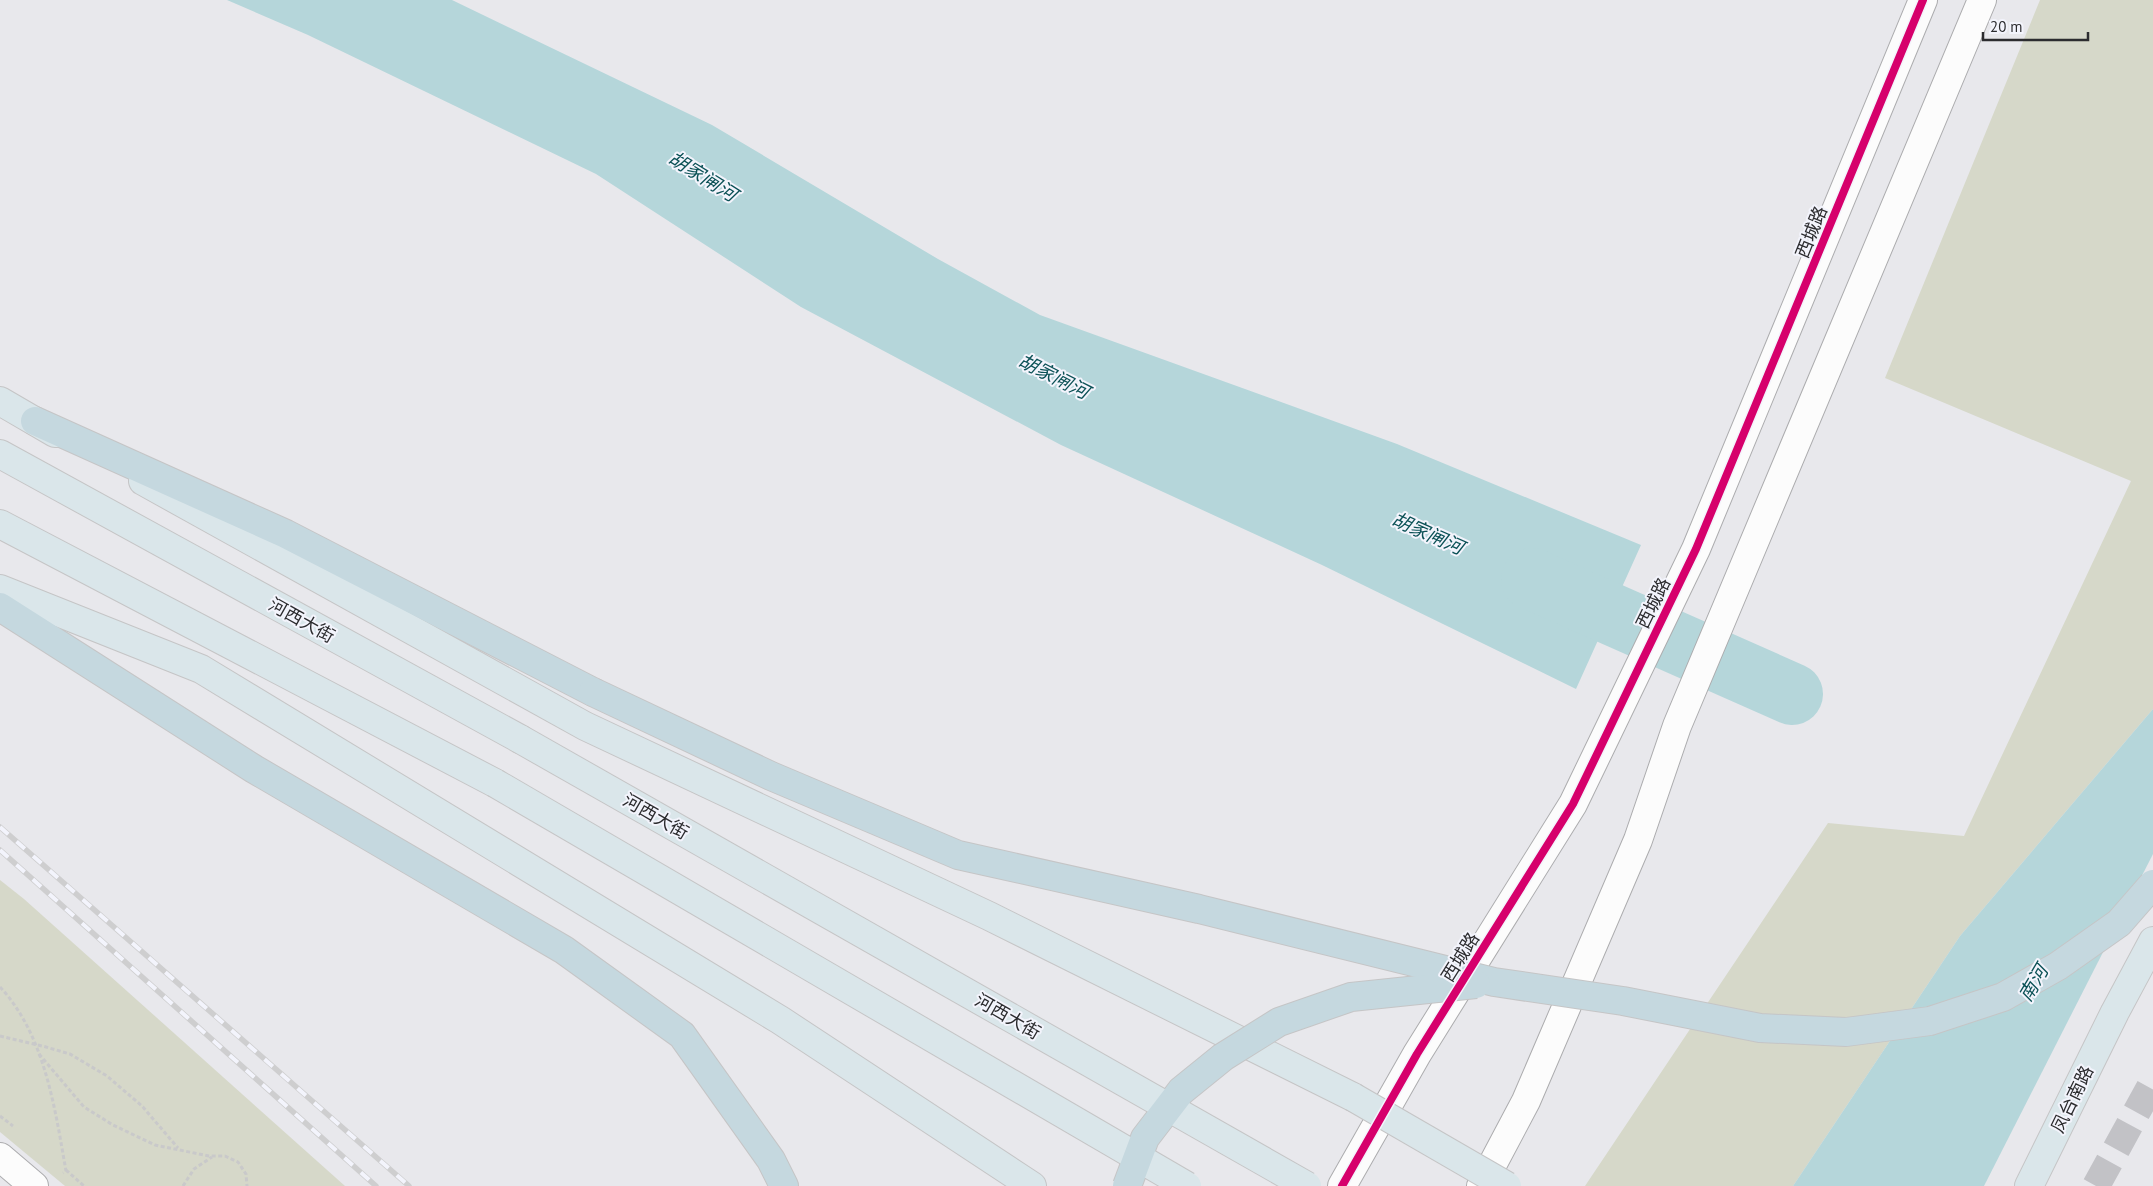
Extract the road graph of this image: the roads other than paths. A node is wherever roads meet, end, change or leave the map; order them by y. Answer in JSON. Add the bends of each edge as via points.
{"nodes":[{"id":1,"x":1923,"y":0,"type":"edge"},
{"id":2,"x":1982,"y":0,"type":"edge"},
{"id":3,"x":0,"y":401,"type":"edge"},
{"id":4,"x":35,"y":421,"type":"junction"},
{"id":5,"x":0,"y":454,"type":"edge"},
{"id":6,"x":0,"y":524,"type":"edge"},
{"id":7,"x":0,"y":589,"type":"edge"},
{"id":8,"x":0,"y":607,"type":"edge"},
{"id":9,"x":2153,"y":884,"type":"edge"},
{"id":10,"x":2153,"y":941,"type":"edge"},
{"id":11,"x":1494,"y":982,"type":"junction"},
{"id":12,"x":0,"y":1157,"type":"edge"},
{"id":13,"x":34,"y":1186,"type":"edge"},
{"id":14,"x":784,"y":1186,"type":"edge"},
{"id":15,"x":1032,"y":1186,"type":"edge"},
{"id":16,"x":1126,"y":1186,"type":"edge"},
{"id":17,"x":1187,"y":1186,"type":"edge"},
{"id":18,"x":1307,"y":1186,"type":"edge"},
{"id":19,"x":1342,"y":1186,"type":"edge"},
{"id":20,"x":1481,"y":1186,"type":"edge"},
{"id":21,"x":1507,"y":1186,"type":"edge"},
{"id":22,"x":2029,"y":1186,"type":"edge"}],
"edges":[{"from":1,"to":19,"type":"street","name":"西城路","via":[[1696,550],[1573,804],[1417,1054]]},
{"from":2,"to":20,"type":"street","via":[[1677,726],[1630,858],[1526,1100]]},
{"from":3,"to":4,"type":"main road"},
{"from":4,"to":11,"type":"highway","bridge":true,"via":[[286,534],[593,692],[771,776],[958,854]]},
{"from":4,"to":21,"type":"main road","bridge":true,"via":[[585,726],[989,916],[1354,1097]]},
{"from":5,"to":18,"type":"main road","name":"河西大街","bridge":true,"via":[[520,739]]},
{"from":6,"to":17,"type":"main road","bridge":true,"via":[[495,783]]},
{"from":7,"to":15,"type":"main road","via":[[200,669],[780,1020]]},
{"from":8,"to":14,"type":"highway","via":[[254,769],[564,950],[682,1035],[771,1160]]},
{"from":9,"to":11,"type":"highway","bridge":true,"via":[[2119,923],[2058,966],[2003,997],[1930,1021],[1846,1032],[1760,1028],[1623,1001]]},
{"from":10,"to":22,"type":"main road","name":"凤台南路"},
{"from":11,"to":16,"type":"highway","bridge":true,"via":[[1351,996],[1279,1022],[1223,1057],[1181,1091],[1145,1138]]},
{"from":12,"to":13,"type":"street"}]}
